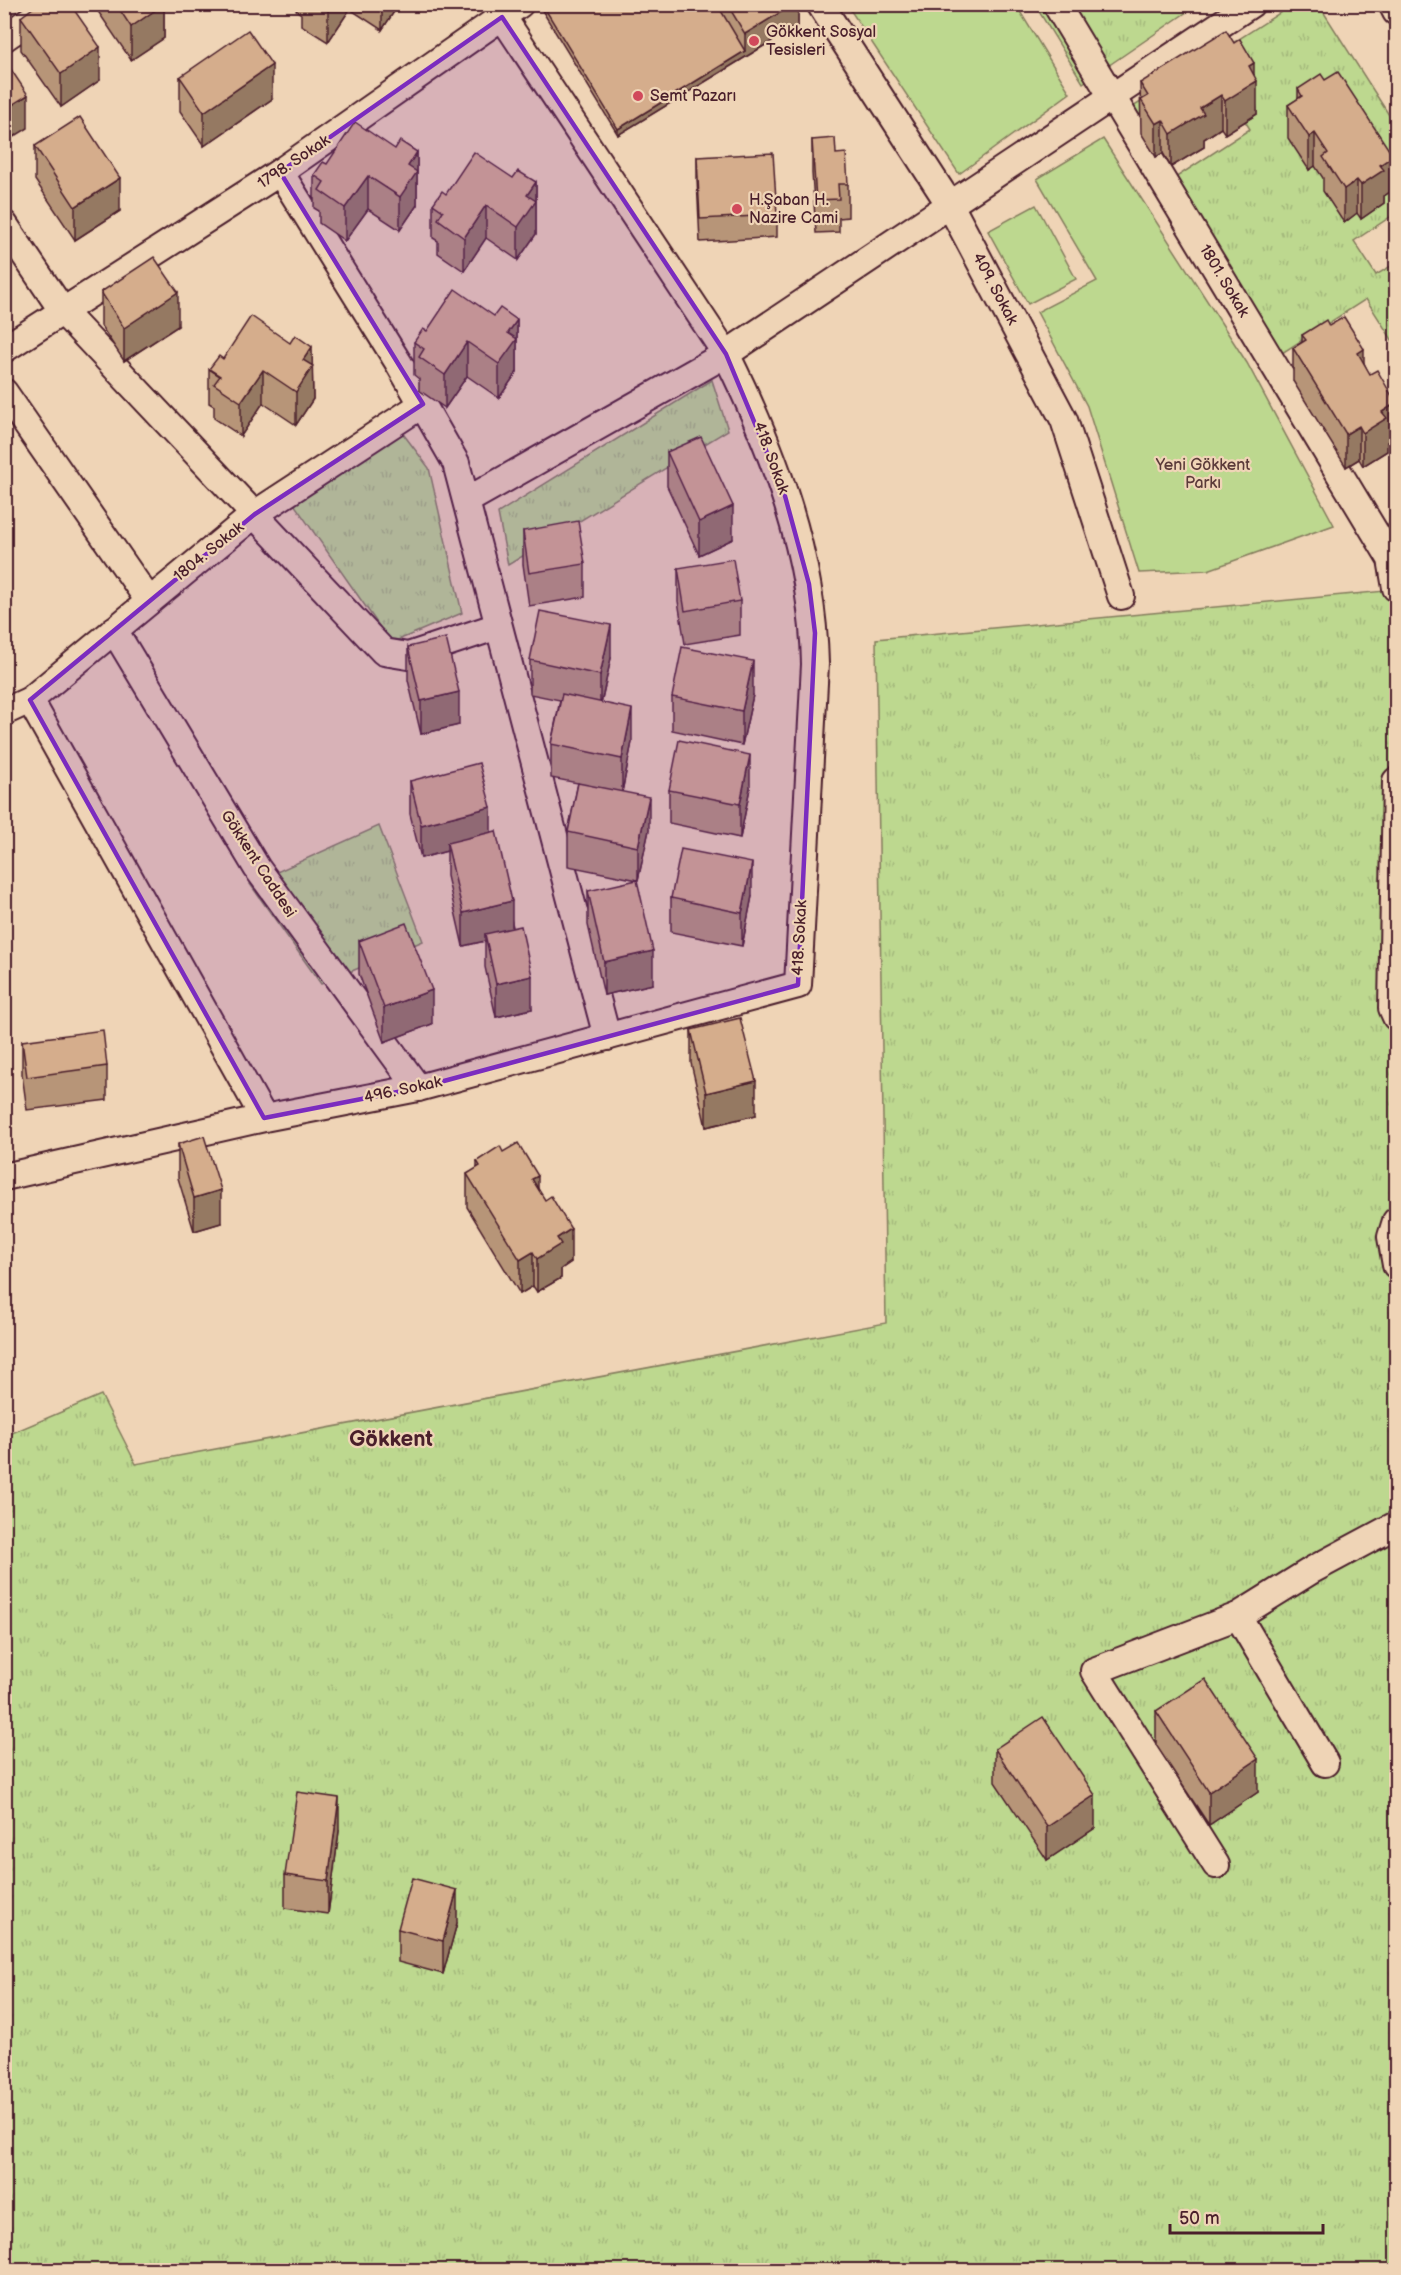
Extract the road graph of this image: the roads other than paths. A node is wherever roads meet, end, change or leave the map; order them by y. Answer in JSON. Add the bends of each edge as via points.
{"nodes":[{"id":1,"x":53,"y":4,"type":"edge"},
{"id":2,"x":820,"y":4,"type":"edge"},
{"id":3,"x":1056,"y":4,"type":"edge"},
{"id":4,"x":1251,"y":4,"type":"edge"},
{"id":5,"x":1392,"y":4,"type":"edge"},
{"id":6,"x":505,"y":9,"type":"edge"},
{"id":7,"x":1396,"y":12,"type":"edge"},
{"id":8,"x":4,"y":38,"type":"edge"},
{"id":9,"x":1114,"y":96,"type":"junction"},
{"id":10,"x":280,"y":172,"type":"junction"},
{"id":11,"x":950,"y":205,"type":"junction"},
{"id":12,"x":4,"y":224,"type":"edge"},
{"id":13,"x":64,"y":313,"type":"junction"},
{"id":14,"x":4,"y":349,"type":"edge"},
{"id":15,"x":726,"y":354,"type":"junction"},
{"id":16,"x":4,"y":392,"type":"edge"},
{"id":17,"x":423,"y":404,"type":"junction"},
{"id":18,"x":468,"y":500,"type":"junction"},
{"id":19,"x":255,"y":514,"type":"junction"},
{"id":20,"x":1394,"y":559,"type":"edge"},
{"id":21,"x":1396,"y":588,"type":"edge"},
{"id":22,"x":1121,"y":596,"type":"dead end"},
{"id":23,"x":149,"y":601,"type":"junction"},
{"id":24,"x":498,"y":627,"type":"junction"},
{"id":25,"x":114,"y":630,"type":"junction"},
{"id":26,"x":30,"y":700,"type":"junction"},
{"id":27,"x":4,"y":712,"type":"edge"},
{"id":28,"x":1396,"y":781,"type":"edge"},
{"id":29,"x":798,"y":985,"type":"joint"},
{"id":30,"x":1396,"y":1017,"type":"edge"},
{"id":31,"x":607,"y":1037,"type":"junction"},
{"id":32,"x":418,"y":1088,"type":"junction"},
{"id":33,"x":264,"y":1118,"type":"junction"},
{"id":34,"x":4,"y":1177,"type":"edge"},
{"id":35,"x":1396,"y":1221,"type":"edge"},
{"id":36,"x":1396,"y":1265,"type":"edge"},
{"id":37,"x":1396,"y":1525,"type":"edge"},
{"id":38,"x":1238,"y":1617,"type":"junction"},
{"id":39,"x":1325,"y":1763,"type":"dead end"},
{"id":40,"x":1216,"y":1865,"type":"dead end"}],
"edges":[{"from":1,"to":8,"type":"street"},
{"from":2,"to":11,"type":"street","name":"409. Sokak"},
{"from":3,"to":9,"type":"street","name":"1801. Sokak"},
{"from":4,"to":9,"type":"street"},
{"from":5,"to":7,"type":"street"},
{"from":6,"to":10,"type":"street","name":"1798. Sokak"},
{"from":6,"to":15,"type":"street","name":"418. Sokak"},
{"from":9,"to":11,"type":"street"},
{"from":9,"to":20,"type":"street","name":"1801. Sokak"},
{"from":10,"to":13,"type":"street","name":"1798. Sokak"},
{"from":10,"to":17,"type":"street"},
{"from":11,"to":15,"type":"street"},
{"from":11,"to":22,"type":"street","name":"409. Sokak","via":[[1064,420]]},
{"from":12,"to":13,"type":"street"},
{"from":13,"to":14,"type":"street","name":"1798. Sokak"},
{"from":13,"to":19,"type":"street"},
{"from":15,"to":18,"type":"street"},
{"from":15,"to":29,"type":"street","name":"418. Sokak","via":[[749,400],[782,486],[812,602],[815,664]]},
{"from":16,"to":23,"type":"street"},
{"from":17,"to":18,"type":"street","via":[[456,463]]},
{"from":17,"to":19,"type":"street","name":"1804. Sokak"},
{"from":18,"to":24,"type":"street"},
{"from":19,"to":23,"type":"street","name":"1804. Sokak"},
{"from":19,"to":24,"type":"street","via":[[384,652],[408,656]]},
{"from":20,"to":21,"type":"street","name":"1801. Sokak"},
{"from":23,"to":25,"type":"street","name":"1804. Sokak"},
{"from":24,"to":31,"type":"street"},
{"from":25,"to":26,"type":"street","name":"1804. Sokak"},
{"from":25,"to":32,"type":"street","name":"Gökkent Caddesi","via":[[257,868]]},
{"from":26,"to":27,"type":"street","name":"1804. Sokak"},
{"from":26,"to":33,"type":"street"},
{"from":28,"to":30,"type":"street","via":[[1392,1008]]},
{"from":29,"to":31,"type":"street","name":"496. Sokak"},
{"from":31,"to":32,"type":"street","name":"496. Sokak"},
{"from":32,"to":33,"type":"street","name":"496. Sokak"},
{"from":33,"to":34,"type":"street","name":"496. Sokak"},
{"from":35,"to":36,"type":"street","via":[[1391,1237]]},
{"from":37,"to":38,"type":"street","via":[[1312,1570]]},
{"from":38,"to":39,"type":"street"},
{"from":38,"to":40,"type":"street","via":[[1094,1671]]}]}
